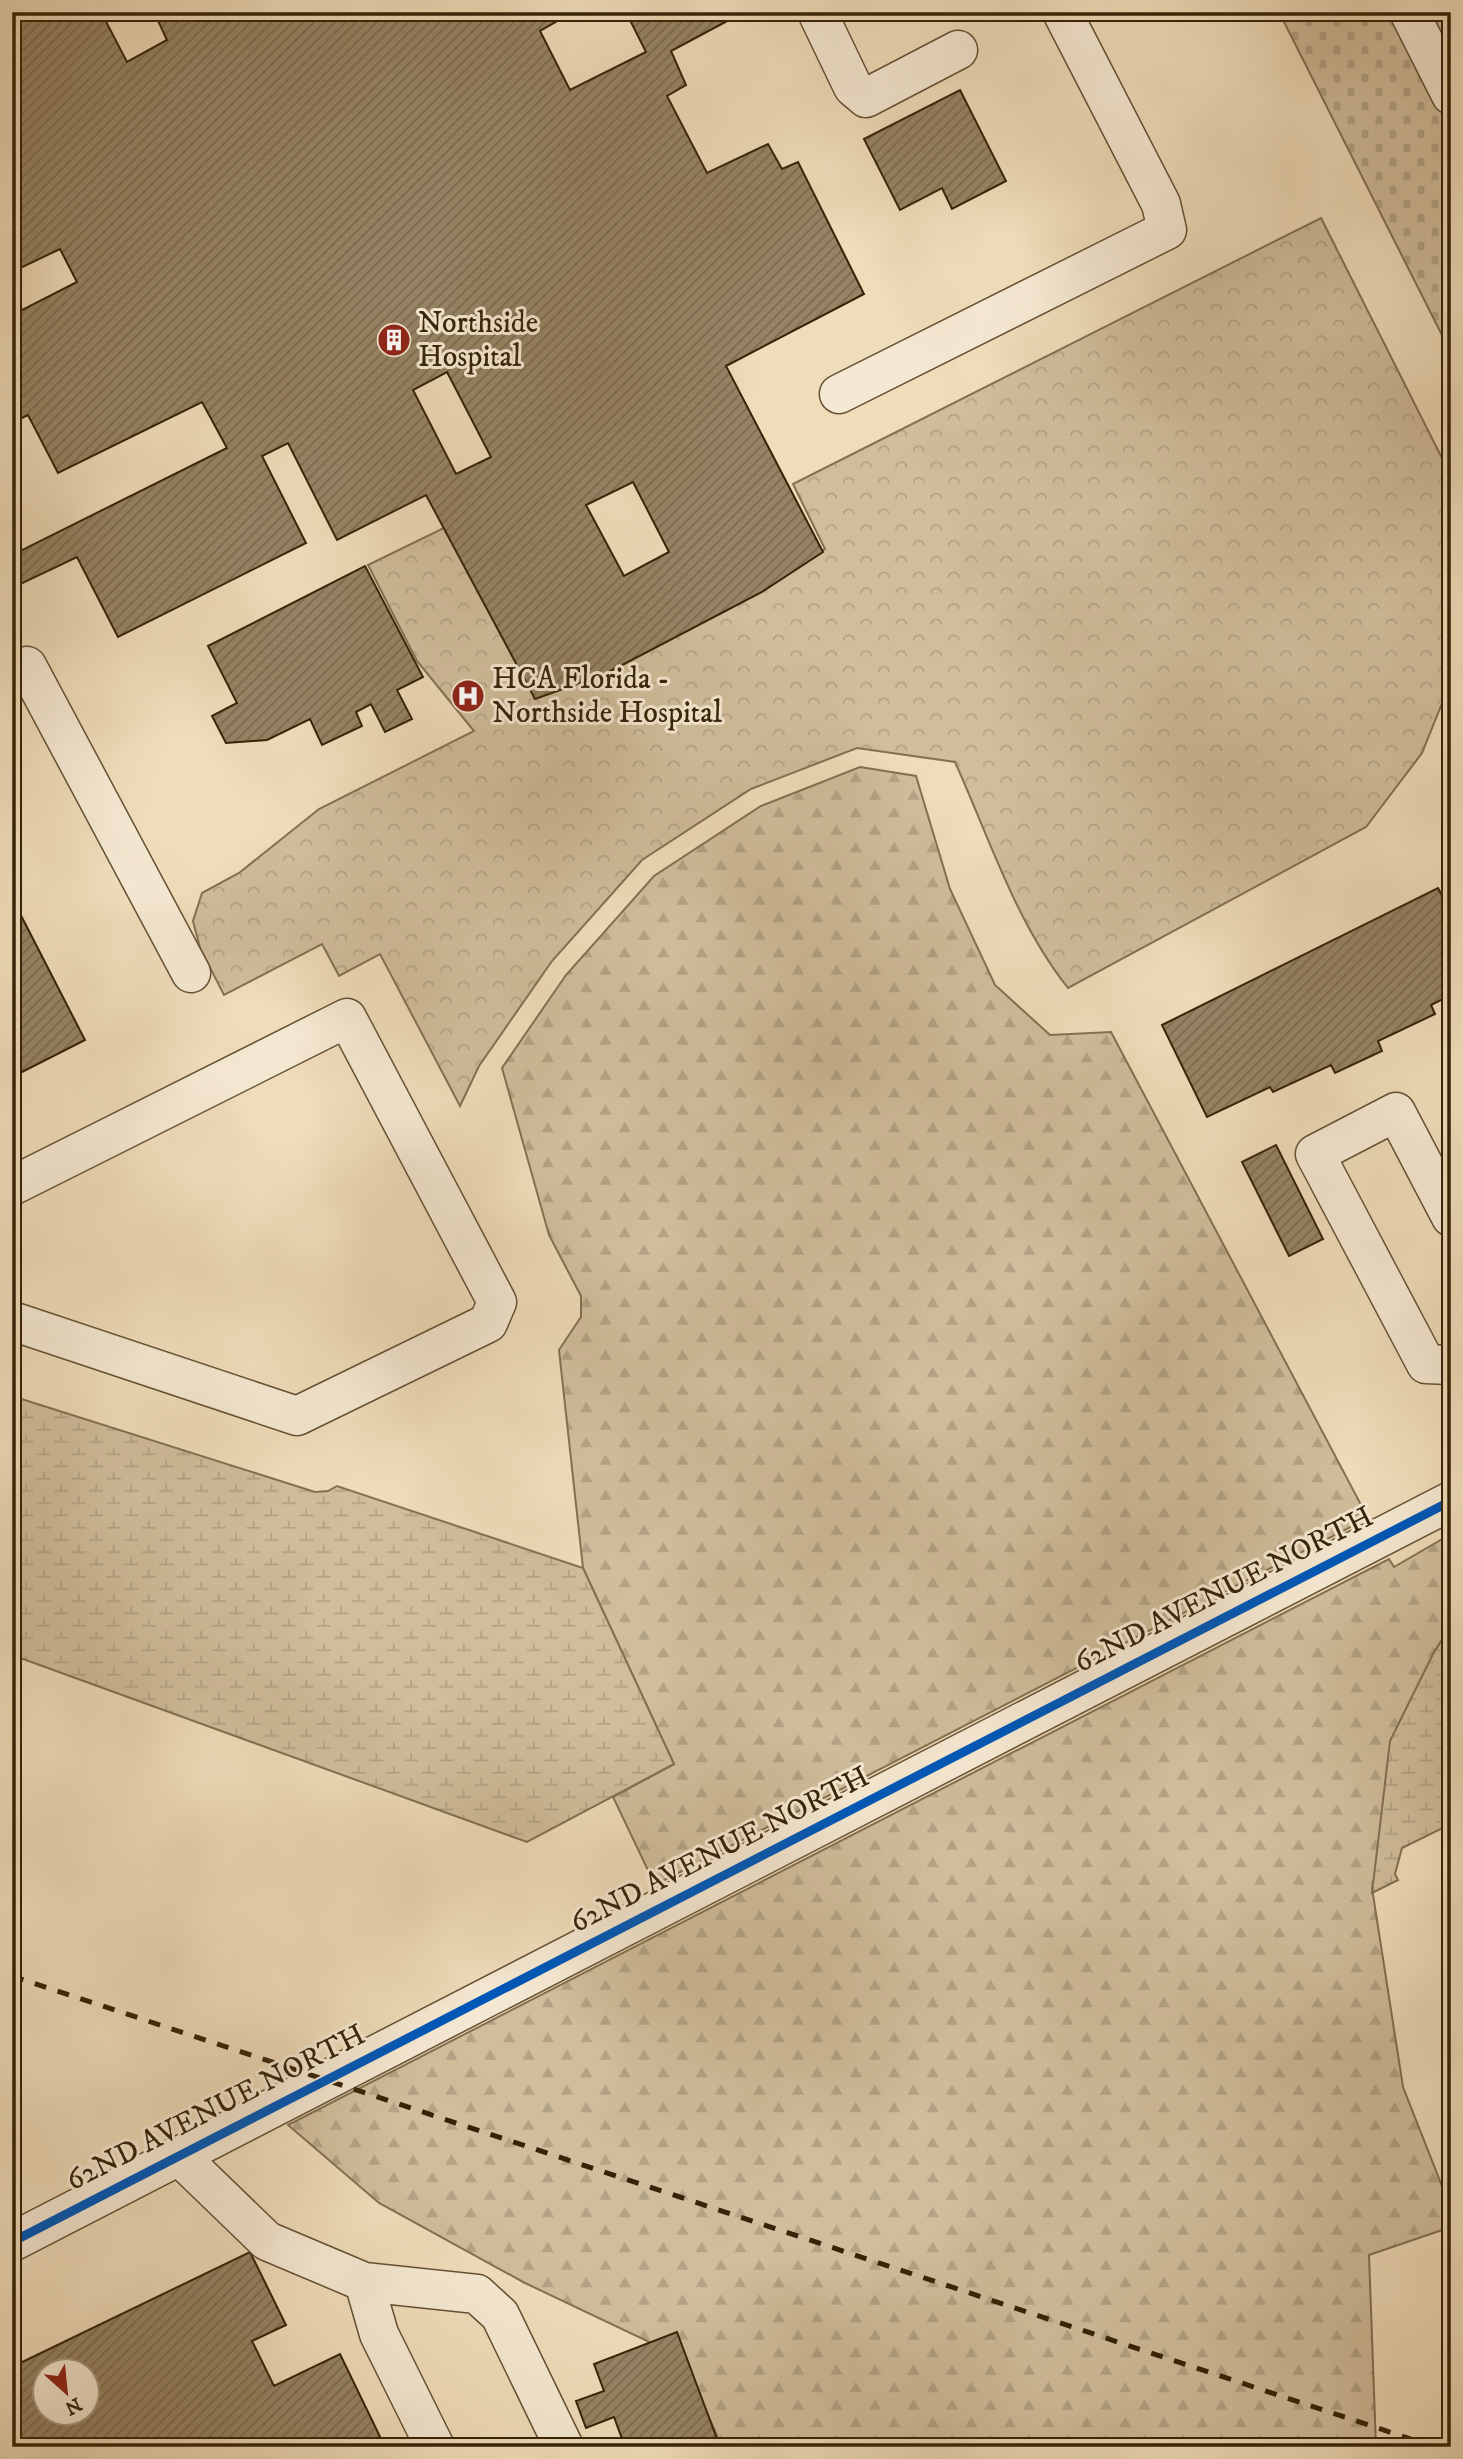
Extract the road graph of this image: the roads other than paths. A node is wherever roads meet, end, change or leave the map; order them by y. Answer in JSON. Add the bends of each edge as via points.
{"nodes":[{"id":1,"x":817,"y":12,"type":"edge"},
{"id":2,"x":1062,"y":12,"type":"edge"},
{"id":3,"x":1409,"y":12,"type":"edge"},
{"id":4,"x":958,"y":50,"type":"dead end"},
{"id":5,"x":1451,"y":95,"type":"edge"},
{"id":6,"x":839,"y":394,"type":"dead end"},
{"id":7,"x":17,"y":660,"type":"edge"},
{"id":8,"x":191,"y":973,"type":"dead end"},
{"id":9,"x":12,"y":1186,"type":"edge"},
{"id":10,"x":1451,"y":1217,"type":"edge"},
{"id":11,"x":12,"y":1321,"type":"edge"},
{"id":12,"x":1451,"y":1365,"type":"edge"},
{"id":13,"x":1451,"y":1501,"type":"edge"},
{"id":14,"x":178,"y":2155,"type":"junction"},
{"id":15,"x":12,"y":2242,"type":"edge"},
{"id":16,"x":364,"y":2282,"type":"junction"},
{"id":17,"x":435,"y":2447,"type":"edge"},
{"id":18,"x":564,"y":2447,"type":"edge"}],
"edges":[{"from":1,"to":4,"type":"street","via":[[853,87],[866,98]]},
{"from":2,"to":6,"type":"street","via":[[1161,204],[1167,230]]},
{"from":3,"to":5,"type":"street"},
{"from":7,"to":8,"type":"street"},
{"from":9,"to":11,"type":"street","via":[[347,1018],[497,1302],[488,1323],[296,1416]]},
{"from":10,"to":12,"type":"street","via":[[1396,1112],[1315,1154],[1426,1364]]},
{"from":13,"to":14,"type":"street","name":"62ND AVENUE NORTH"},
{"from":14,"to":15,"type":"street","name":"62ND AVENUE NORTH"},
{"from":14,"to":16,"type":"street","via":[[267,2241]]},
{"from":16,"to":17,"type":"street","via":[[379,2334]]},
{"from":16,"to":18,"type":"street","via":[[477,2294],[500,2315]]}]}
